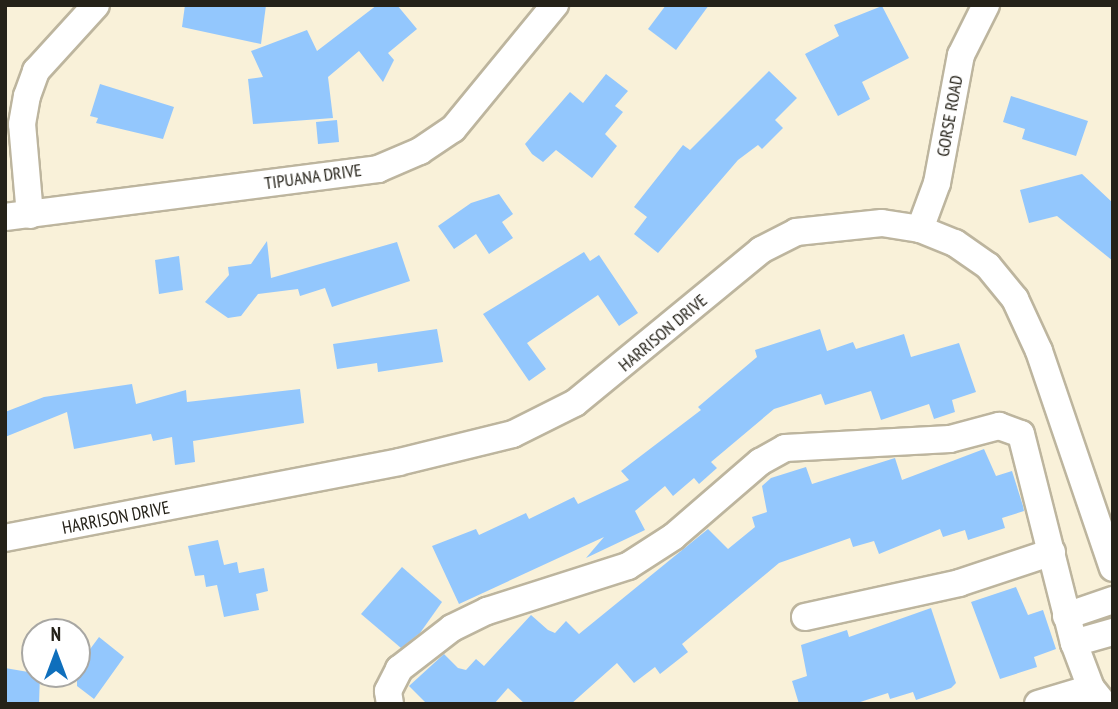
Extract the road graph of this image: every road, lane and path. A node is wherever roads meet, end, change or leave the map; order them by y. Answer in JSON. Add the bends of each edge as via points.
{"nodes":[{"id":1,"x":96,"y":5,"type":"edge"},
{"id":2,"x":555,"y":5,"type":"edge"},
{"id":3,"x":986,"y":5,"type":"edge"},
{"id":4,"x":18,"y":216,"type":"edge"},
{"id":5,"x":920,"y":229,"type":"junction"},
{"id":6,"x":5,"y":538,"type":"edge"},
{"id":7,"x":1052,"y":552,"type":"junction"},
{"id":8,"x":1113,"y":568,"type":"edge"},
{"id":9,"x":1113,"y":600,"type":"edge"},
{"id":10,"x":1066,"y":616,"type":"junction"},
{"id":11,"x":805,"y":617,"type":"dead end"},
{"id":12,"x":1113,"y":632,"type":"edge"},
{"id":13,"x":1074,"y":643,"type":"junction"},
{"id":14,"x":1098,"y":696,"type":"edge"},
{"id":15,"x":390,"y":704,"type":"edge"},
{"id":16,"x":1038,"y":704,"type":"edge"}],
"edges":[{"from":1,"to":4,"type":"street","via":[[36,71],[22,124]]},
{"from":2,"to":4,"type":"street","name":"TIPUANA DRIVE","via":[[453,129],[420,151],[377,169]]},
{"from":3,"to":5,"type":"street","name":"GORSE ROAD","via":[[961,55],[937,183]]},
{"from":5,"to":6,"type":"street","name":"HARRISON DRIVE","via":[[839,223],[784,238],[761,250],[575,403],[513,435],[398,462]]},
{"from":5,"to":8,"type":"street","name":"HARRISON DRIVE","via":[[955,243],[988,266],[1015,299],[1039,351]]},
{"from":7,"to":10,"type":"street"},
{"from":7,"to":11,"type":"street","via":[[959,583]]},
{"from":7,"to":15,"type":"street","via":[[1036,481],[1021,434],[1014,430],[987,427],[928,441],[804,443],[760,462],[673,537],[628,566],[487,611],[452,628],[398,669],[388,691]]},
{"from":9,"to":10,"type":"street"},
{"from":10,"to":13,"type":"street"},
{"from":12,"to":13,"type":"street"},
{"from":13,"to":14,"type":"street"},
{"from":14,"to":16,"type":"street"}]}
